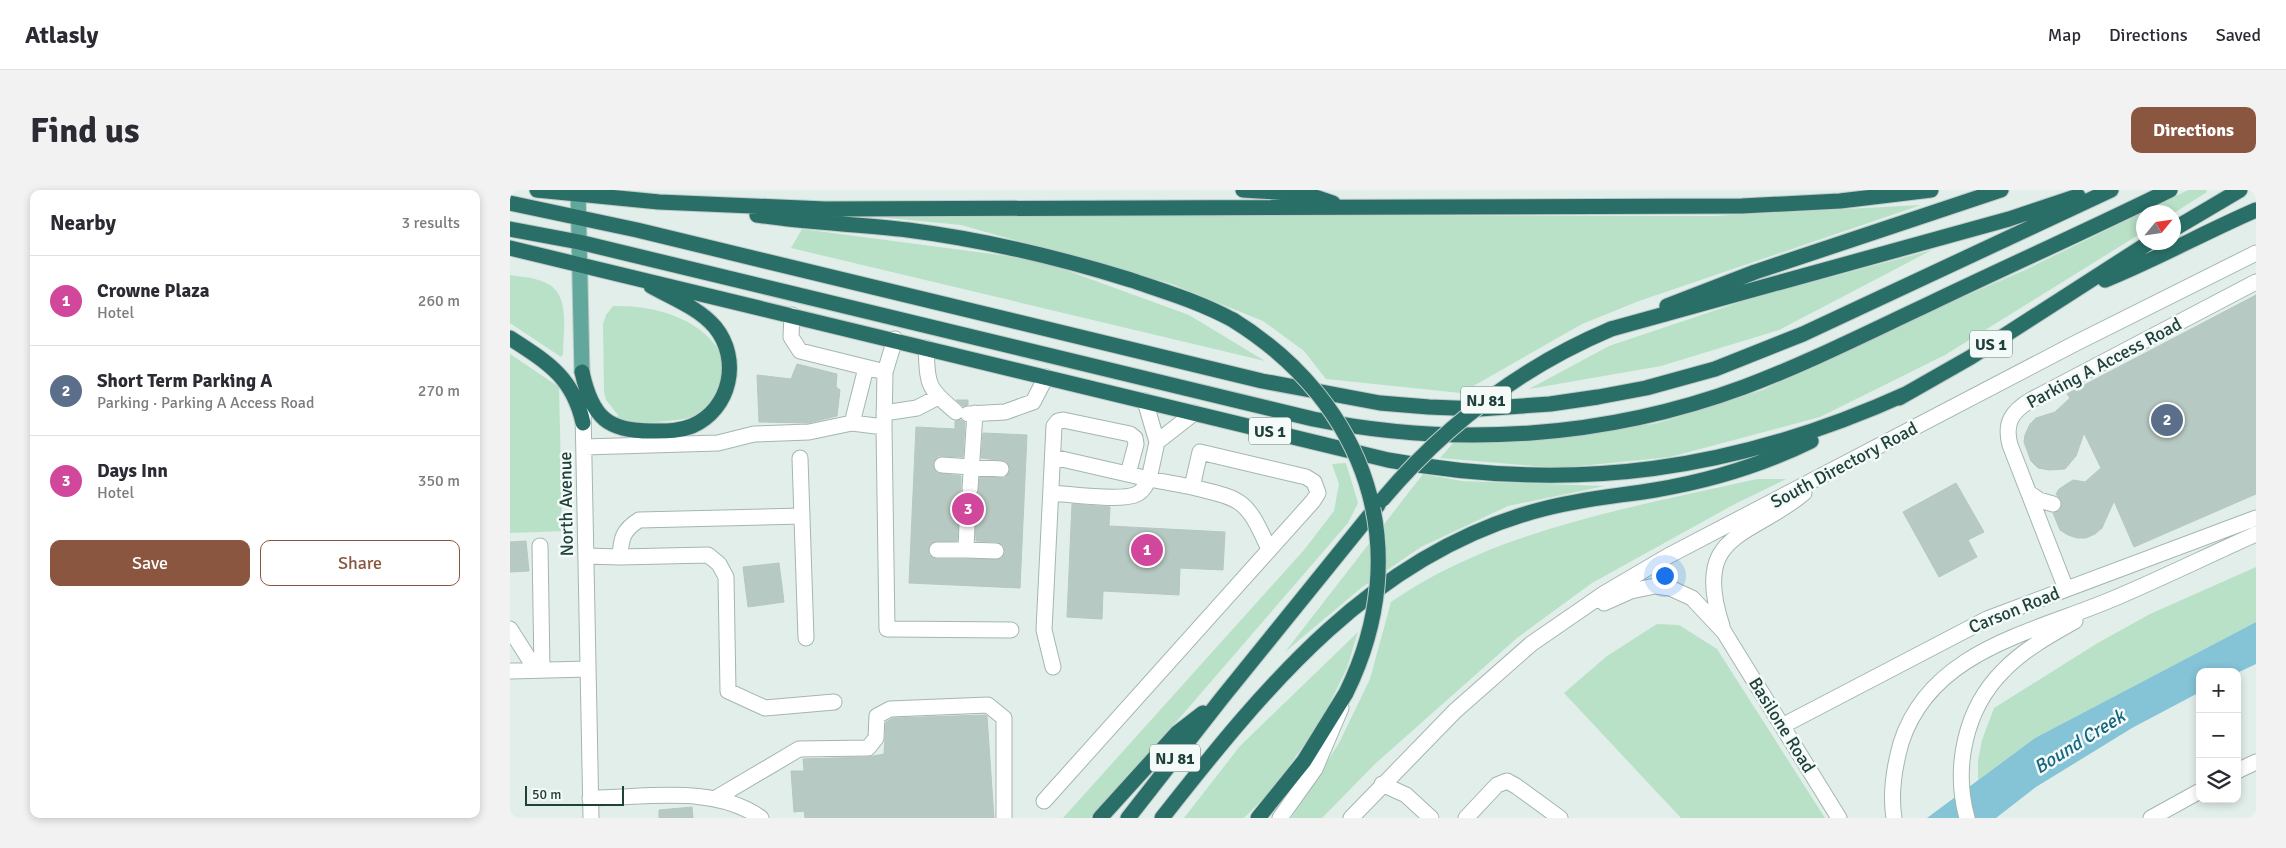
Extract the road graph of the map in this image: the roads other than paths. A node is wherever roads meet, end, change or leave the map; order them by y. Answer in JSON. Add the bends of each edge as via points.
{"nodes":[{"id":1,"x":537,"y":190,"type":"edge"},
{"id":2,"x":1243,"y":190,"type":"edge"},
{"id":3,"x":1931,"y":190,"type":"edge"},
{"id":4,"x":2001,"y":190,"type":"edge"},
{"id":5,"x":2095,"y":190,"type":"edge"},
{"id":6,"x":2111,"y":190,"type":"edge"},
{"id":7,"x":2170,"y":190,"type":"edge"},
{"id":8,"x":2240,"y":190,"type":"edge"},
{"id":9,"x":578,"y":192,"type":"edge"},
{"id":10,"x":510,"y":203,"type":"edge"},
{"id":11,"x":679,"y":203,"type":"junction"},
{"id":12,"x":1344,"y":207,"type":"junction"},
{"id":13,"x":2256,"y":210,"type":"edge"},
{"id":14,"x":578,"y":217,"type":"junction"},
{"id":15,"x":2181,"y":225,"type":"edge"},
{"id":16,"x":510,"y":229,"type":"edge"},
{"id":17,"x":579,"y":242,"type":"junction"},
{"id":18,"x":510,"y":248,"type":"edge"},
{"id":19,"x":2138,"y":250,"type":"edge"},
{"id":20,"x":2256,"y":253,"type":"edge"},
{"id":21,"x":579,"y":264,"type":"junction"},
{"id":22,"x":634,"y":277,"type":"junction"},
{"id":23,"x":2256,"y":282,"type":"edge"},
{"id":24,"x":2074,"y":293,"type":"junction"},
{"id":25,"x":792,"y":315,"type":"junction"},
{"id":26,"x":1611,"y":329,"type":"junction"},
{"id":27,"x":510,"y":338,"type":"edge"},
{"id":28,"x":895,"y":339,"type":"junction"},
{"id":29,"x":926,"y":348,"type":"junction"},
{"id":30,"x":866,"y":368,"type":"junction"},
{"id":31,"x":582,"y":372,"type":"junction"},
{"id":32,"x":885,"y":372,"type":"junction"},
{"id":33,"x":1046,"y":377,"type":"junction"},
{"id":34,"x":1908,"y":393,"type":"junction"},
{"id":35,"x":938,"y":397,"type":"junction"},
{"id":36,"x":1145,"y":401,"type":"junction"},
{"id":37,"x":966,"y":413,"type":"junction"},
{"id":38,"x":1194,"y":413,"type":"junction"},
{"id":39,"x":884,"y":420,"type":"junction"},
{"id":40,"x":583,"y":423,"type":"junction"},
{"id":41,"x":852,"y":423,"type":"junction"},
{"id":42,"x":1157,"y":442,"type":"junction"},
{"id":43,"x":584,"y":447,"type":"junction"},
{"id":44,"x":1053,"y":457,"type":"junction"},
{"id":45,"x":800,"y":458,"type":"dead end"},
{"id":46,"x":942,"y":465,"type":"dead end"},
{"id":47,"x":971,"y":466,"type":"junction"},
{"id":48,"x":1001,"y":469,"type":"dead end"},
{"id":49,"x":1128,"y":474,"type":"junction"},
{"id":50,"x":1825,"y":475,"type":"junction"},
{"id":51,"x":1149,"y":479,"type":"junction"},
{"id":52,"x":1192,"y":487,"type":"junction"},
{"id":53,"x":970,"y":489,"type":"tunnel mouth"},
{"id":54,"x":1050,"y":493,"type":"junction"},
{"id":55,"x":2029,"y":493,"type":"junction"},
{"id":56,"x":2053,"y":504,"type":"dead end"},
{"id":57,"x":802,"y":516,"type":"junction"},
{"id":58,"x":2256,"y":518,"type":"edge"},
{"id":59,"x":967,"y":524,"type":"tunnel mouth"},
{"id":60,"x":2256,"y":534,"type":"edge"},
{"id":61,"x":540,"y":546,"type":"dead end"},
{"id":62,"x":1271,"y":548,"type":"junction"},
{"id":63,"x":937,"y":550,"type":"dead end"},
{"id":64,"x":966,"y":550,"type":"junction"},
{"id":65,"x":996,"y":551,"type":"dead end"},
{"id":66,"x":586,"y":556,"type":"junction"},
{"id":67,"x":620,"y":557,"type":"junction"},
{"id":68,"x":2066,"y":589,"type":"junction"},
{"id":69,"x":2113,"y":598,"type":"junction"},
{"id":70,"x":1568,"y":618,"type":"junction"},
{"id":71,"x":510,"y":629,"type":"edge"},
{"id":72,"x":1011,"y":630,"type":"dead end"},
{"id":73,"x":1724,"y":632,"type":"junction"},
{"id":74,"x":806,"y":638,"type":"dead end"},
{"id":75,"x":1053,"y":668,"type":"dead end"},
{"id":76,"x":588,"y":669,"type":"junction"},
{"id":77,"x":539,"y":670,"type":"junction"},
{"id":78,"x":510,"y":671,"type":"edge"},
{"id":79,"x":1346,"y":693,"type":"junction"},
{"id":80,"x":1222,"y":698,"type":"junction"},
{"id":81,"x":834,"y":702,"type":"dead end"},
{"id":82,"x":1455,"y":711,"type":"junction"},
{"id":83,"x":1782,"y":726,"type":"junction"},
{"id":84,"x":2256,"y":762,"type":"edge"},
{"id":85,"x":2241,"y":769,"type":"edge"},
{"id":86,"x":1382,"y":784,"type":"junction"},
{"id":87,"x":2196,"y":793,"type":"edge"},
{"id":88,"x":590,"y":798,"type":"junction"},
{"id":89,"x":716,"y":798,"type":"junction"},
{"id":90,"x":1044,"y":802,"type":"dead end"},
{"id":91,"x":2155,"y":817,"type":"edge"},
{"id":92,"x":590,"y":818,"type":"edge"},
{"id":93,"x":761,"y":818,"type":"edge"},
{"id":94,"x":1004,"y":818,"type":"edge"},
{"id":95,"x":1100,"y":818,"type":"edge"},
{"id":96,"x":1128,"y":818,"type":"edge"},
{"id":97,"x":1162,"y":818,"type":"edge"},
{"id":98,"x":1258,"y":818,"type":"edge"},
{"id":99,"x":1280,"y":818,"type":"edge"},
{"id":100,"x":1338,"y":818,"type":"edge"},
{"id":101,"x":1351,"y":818,"type":"edge"},
{"id":102,"x":1431,"y":818,"type":"edge"},
{"id":103,"x":1466,"y":818,"type":"edge"},
{"id":104,"x":1560,"y":818,"type":"edge"},
{"id":105,"x":1839,"y":818,"type":"edge"},
{"id":106,"x":1894,"y":818,"type":"edge"},
{"id":107,"x":1967,"y":818,"type":"edge"}],
"edges":[{"from":1,"to":9,"type":"highway"},
{"from":2,"to":12,"type":"highway","via":[[1306,194]]},
{"from":3,"to":12,"type":"highway","via":[[1840,201],[1742,206]]},
{"from":4,"to":26,"type":"highway","via":[[1740,278]]},
{"from":5,"to":26,"type":"highway","via":[[2009,219]]},
{"from":6,"to":14,"type":"highway","via":[[1803,334],[1722,366],[1661,384],[1598,397],[1550,404],[1479,408],[1380,403],[1270,382]]},
{"from":7,"to":17,"type":"highway","via":[[1811,359],[1743,387],[1627,420],[1507,435],[1411,433],[1313,419]]},
{"from":8,"to":15,"type":"highway"},
{"from":9,"to":11,"type":"highway"},
{"from":9,"to":14,"type":"main road","name":"North Avenue"},
{"from":10,"to":14,"type":"highway"},
{"from":11,"to":12,"type":"highway","via":[[825,209]]},
{"from":11,"to":79,"type":"highway","bridge":true,"via":[[794,221],[887,228],[999,244],[1087,266],[1209,307],[1286,357],[1318,392],[1344,432],[1368,487],[1377,535],[1377,596],[1367,643]]},
{"from":13,"to":24,"type":"highway","via":[[2154,260]]},
{"from":14,"to":17,"type":"main road","name":"North Avenue"},
{"from":16,"to":17,"type":"highway"},
{"from":17,"to":21,"type":"main road","name":"North Avenue"},
{"from":18,"to":21,"type":"highway","number":"US 1"},
{"from":19,"to":24,"type":"highway","number":"US 1"},
{"from":20,"to":50,"type":"street","name":"South Directory Road"},
{"from":21,"to":22,"type":"highway","number":"US 1"},
{"from":21,"to":31,"type":"main road","name":"North Avenue"},
{"from":22,"to":25,"type":"highway","number":"US 1"},
{"from":22,"to":31,"type":"highway","via":[[695,310],[720,334],[730,367],[721,401],[701,421],[685,429],[630,431],[614,426],[596,410]]},
{"from":23,"to":55,"type":"street","name":"Parking A Access Road","via":[[2016,410],[2010,419],[2008,435]]},
{"from":24,"to":34,"type":"highway","number":"US 1"},
{"from":25,"to":28,"type":"highway","number":"US 1"},
{"from":25,"to":30,"type":"street","via":[[791,337],[800,351]]},
{"from":26,"to":80,"type":"highway","number":"NJ 81","bridge":true,"via":[[1542,363],[1483,402],[1424,454],[1382,500]]},
{"from":27,"to":40,"type":"highway","via":[[563,377],[575,397]]},
{"from":28,"to":29,"type":"highway","number":"US 1"},
{"from":28,"to":32,"type":"street"},
{"from":29,"to":33,"type":"highway","number":"US 1"},
{"from":29,"to":35,"type":"street","via":[[928,382]]},
{"from":30,"to":32,"type":"street"},
{"from":30,"to":41,"type":"street"},
{"from":31,"to":40,"type":"street","name":"North Avenue"},
{"from":32,"to":39,"type":"street"},
{"from":33,"to":36,"type":"highway","number":"US 1"},
{"from":33,"to":37,"type":"street","via":[[1033,402],[1005,412]]},
{"from":34,"to":38,"type":"highway","number":"US 1","via":[[1840,423],[1764,447],[1677,466],[1581,476],[1508,475],[1436,468],[1380,458]]},
{"from":34,"to":97,"type":"highway","via":[[1753,466],[1677,486],[1540,509],[1491,524],[1445,545],[1384,584],[1309,648],[1239,721]]},
{"from":35,"to":37,"type":"street"},
{"from":35,"to":39,"type":"street"},
{"from":36,"to":38,"type":"highway","number":"US 1"},
{"from":36,"to":42,"type":"street"},
{"from":37,"to":47,"type":"street"},
{"from":38,"to":42,"type":"street"},
{"from":39,"to":41,"type":"street"},
{"from":39,"to":72,"type":"street","via":[[886,629]]},
{"from":40,"to":43,"type":"street","name":"North Avenue"},
{"from":41,"to":43,"type":"street","via":[[809,432],[754,434],[718,443]]},
{"from":42,"to":51,"type":"street"},
{"from":43,"to":66,"type":"street","name":"North Avenue"},
{"from":44,"to":49,"type":"street"},
{"from":44,"to":49,"type":"street","via":[[1054,426],[1058,421],[1130,434],[1136,444]]},
{"from":44,"to":54,"type":"street"},
{"from":45,"to":57,"type":"street"},
{"from":46,"to":47,"type":"street"},
{"from":47,"to":48,"type":"street"},
{"from":47,"to":53,"type":"street"},
{"from":49,"to":51,"type":"street"},
{"from":50,"to":70,"type":"street","name":"South Directory Road","via":[[1646,568]]},
{"from":50,"to":73,"type":"street","via":[[1787,507],[1745,529],[1726,546],[1715,570],[1713,588]]},
{"from":51,"to":52,"type":"street"},
{"from":51,"to":54,"type":"street","via":[[1139,493],[1132,496]]},
{"from":52,"to":62,"type":"street","via":[[1241,501]]},
{"from":52,"to":62,"type":"street","via":[[1200,452],[1306,477],[1314,482],[1318,493],[1313,501]]},
{"from":54,"to":75,"type":"street","via":[[1044,630]]},
{"from":55,"to":56,"type":"street"},
{"from":55,"to":68,"type":"street","name":"Parking A Access Road"},
{"from":57,"to":67,"type":"street","via":[[639,520],[628,527],[621,540]]},
{"from":57,"to":74,"type":"street"},
{"from":58,"to":68,"type":"street","name":"Carson Road"},
{"from":59,"to":64,"type":"street"},
{"from":60,"to":69,"type":"street"},
{"from":61,"to":77,"type":"street"},
{"from":62,"to":90,"type":"street"},
{"from":63,"to":64,"type":"street"},
{"from":64,"to":65,"type":"street"},
{"from":66,"to":67,"type":"street"},
{"from":66,"to":76,"type":"street","name":"North Avenue"},
{"from":67,"to":81,"type":"street","via":[[708,555],[719,564],[726,577],[728,691],[765,708]]},
{"from":68,"to":83,"type":"street","name":"Carson Road","via":[[1969,628]]},
{"from":69,"to":106,"type":"street","via":[[2028,631],[1966,660],[1931,691],[1908,726],[1895,770],[1892,785]]},
{"from":69,"to":107,"type":"street","via":[[2034,645],[1995,680],[1975,710],[1964,746],[1961,782]]},
{"from":70,"to":73,"type":"street","via":[[1631,591],[1663,587],[1692,598]]},
{"from":70,"to":82,"type":"street","name":"South Directory Road","via":[[1531,644]]},
{"from":71,"to":77,"type":"street"},
{"from":73,"to":83,"type":"street","name":"Basilone Road"},
{"from":76,"to":77,"type":"street"},
{"from":76,"to":88,"type":"street","name":"North Avenue"},
{"from":77,"to":78,"type":"street"},
{"from":79,"to":98,"type":"highway","via":[[1304,761]]},
{"from":79,"to":99,"type":"street","via":[[1315,769]]},
{"from":80,"to":95,"type":"highway","via":[[1177,733]]},
{"from":80,"to":96,"type":"highway","number":"NJ 81"},
{"from":82,"to":86,"type":"street"},
{"from":82,"to":100,"type":"street","via":[[1422,736]]},
{"from":83,"to":105,"type":"street","name":"Basilone Road"},
{"from":84,"to":85,"type":"street"},
{"from":86,"to":101,"type":"street"},
{"from":86,"to":102,"type":"street","via":[[1406,795]]},
{"from":87,"to":91,"type":"street"},
{"from":88,"to":89,"type":"street"},
{"from":88,"to":92,"type":"street","name":"North Avenue"},
{"from":89,"to":93,"type":"street","via":[[748,809]]},
{"from":89,"to":94,"type":"street","via":[[799,749],[868,748],[876,738],[877,716],[890,709],[988,705],[1004,718]]},
{"from":103,"to":104,"type":"street","via":[[1497,784],[1507,782]]}]}
